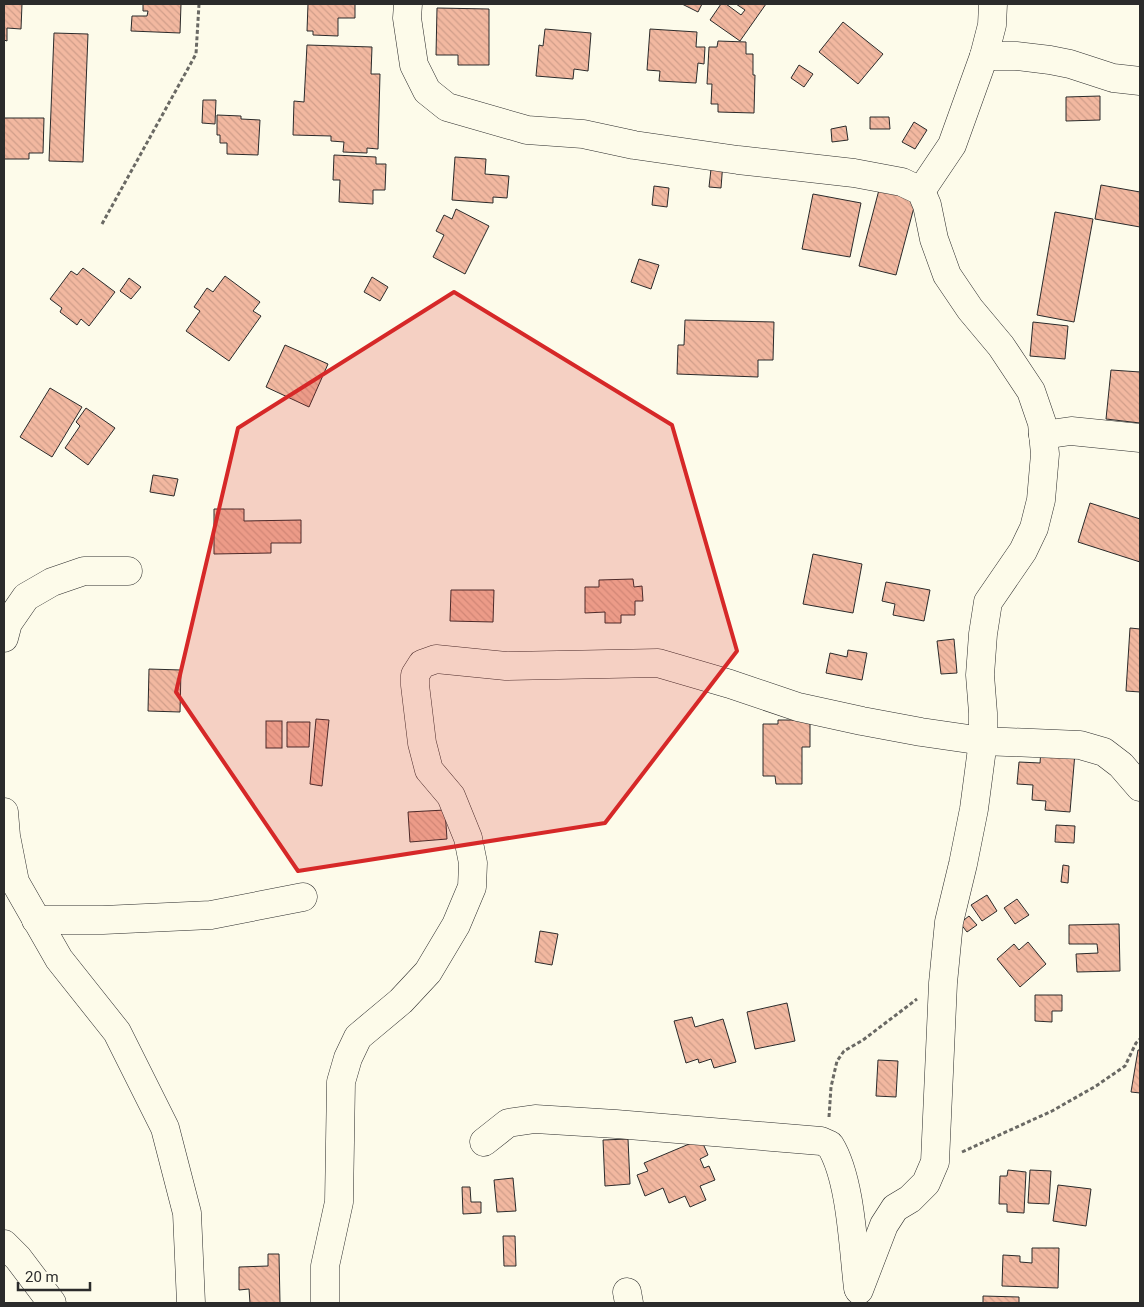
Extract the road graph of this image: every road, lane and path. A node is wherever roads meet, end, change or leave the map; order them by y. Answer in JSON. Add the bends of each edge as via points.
{"nodes":[{"id":1,"x":199,"y":4,"type":"edge"},
{"id":2,"x":408,"y":4,"type":"edge"},
{"id":3,"x":993,"y":4,"type":"edge"},
{"id":4,"x":984,"y":56,"type":"junction"},
{"id":5,"x":1140,"y":81,"type":"edge"},
{"id":6,"x":921,"y":191,"type":"junction"},
{"id":7,"x":102,"y":224,"type":"dead end"},
{"id":8,"x":1043,"y":435,"type":"junction"},
{"id":9,"x":1140,"y":438,"type":"edge"},
{"id":10,"x":128,"y":571,"type":"dead end"},
{"id":11,"x":4,"y":638,"type":"edge"},
{"id":12,"x":983,"y":741,"type":"junction"},
{"id":13,"x":1140,"y":787,"type":"edge"},
{"id":14,"x":4,"y":812,"type":"edge"},
{"id":15,"x":303,"y":897,"type":"dead end"},
{"id":16,"x":36,"y":920,"type":"junction"},
{"id":17,"x":943,"y":983,"type":"junction"},
{"id":18,"x":1140,"y":1039,"type":"edge"},
{"id":19,"x":484,"y":1142,"type":"dead end"},
{"id":20,"x":830,"y":1145,"type":"junction"},
{"id":21,"x":935,"y":1162,"type":"junction"},
{"id":22,"x":4,"y":1244,"type":"edge"},
{"id":23,"x":858,"y":1297,"type":"edge"},
{"id":24,"x":52,"y":1303,"type":"edge"},
{"id":25,"x":191,"y":1303,"type":"edge"},
{"id":26,"x":325,"y":1303,"type":"edge"}],
"edges":[{"from":1,"to":7,"type":"path","via":[[196,54]]},
{"from":2,"to":6,"type":"street","via":[[414,66],[427,91],[447,107],[527,130],[583,134],[738,160],[854,173],[902,182]]},
{"from":3,"to":4,"type":"street","via":[[992,25]]},
{"from":4,"to":5,"type":"street","via":[[1050,60],[1113,78]]},
{"from":4,"to":6,"type":"street","via":[[952,145]]},
{"from":6,"to":8,"type":"street","via":[[947,275],[1031,391]]},
{"from":8,"to":9,"type":"street","via":[[1071,431]]},
{"from":8,"to":12,"type":"street","via":[[1045,454],[1041,500],[1034,528],[1023,551],[988,602],[980,675]]},
{"from":10,"to":11,"type":"street","via":[[84,571],[52,582],[26,597],[8,623]]},
{"from":12,"to":13,"type":"street","via":[[1080,745],[1096,749],[1121,765]]},
{"from":12,"to":17,"type":"street","via":[[974,809],[949,922]]},
{"from":12,"to":26,"type":"street","via":[[798,707],[658,663],[506,666],[436,660],[422,664],[415,675],[415,685],[422,743],[429,770],[451,796],[468,838],[473,863],[472,887],[456,925],[428,972],[358,1037],[348,1058],[341,1082],[339,1202],[326,1266]]},
{"from":14,"to":16,"type":"street","via":[[15,882]]},
{"from":15,"to":16,"type":"street","via":[[211,915]]},
{"from":16,"to":25,"type":"street","via":[[60,959],[117,1032],[166,1128],[187,1213]]},
{"from":17,"to":20,"type":"path","via":[[844,1051],[837,1061],[831,1087]]},
{"from":17,"to":21,"type":"street"},
{"from":18,"to":21,"type":"path","via":[[1125,1066],[1096,1086],[966,1151]]},
{"from":19,"to":20,"type":"street","via":[[508,1123],[535,1119],[821,1141]]},
{"from":20,"to":23,"type":"street","via":[[842,1172]]},
{"from":21,"to":23,"type":"street","via":[[926,1183],[895,1208],[884,1225]]},
{"from":22,"to":24,"type":"street"}]}
